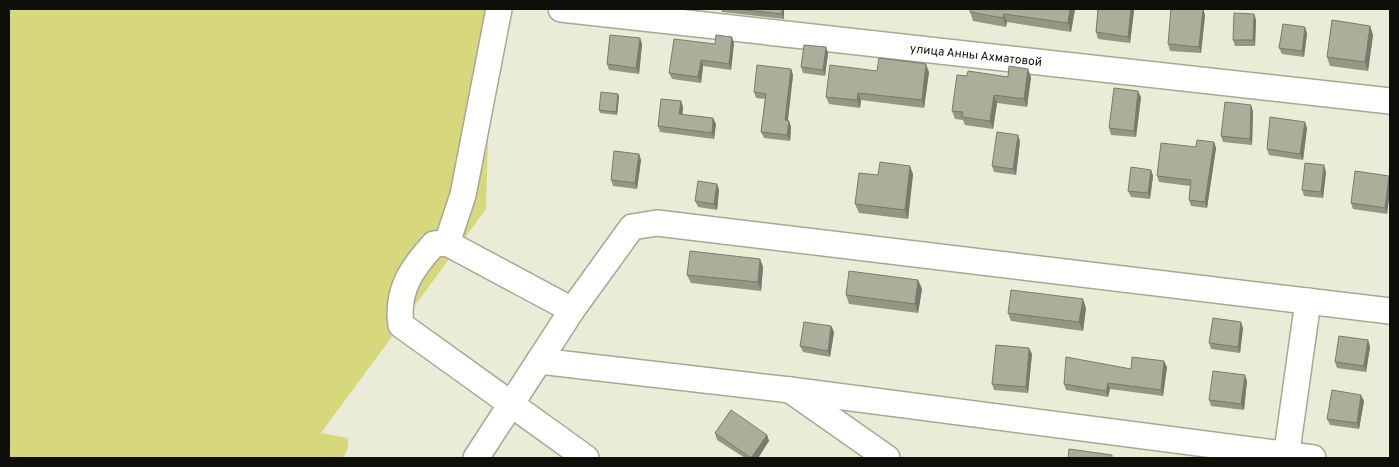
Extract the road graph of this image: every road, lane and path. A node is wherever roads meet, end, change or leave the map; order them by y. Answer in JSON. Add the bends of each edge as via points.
{"nodes":[{"id":1,"x":499,"y":9,"type":"edge"},
{"id":2,"x":561,"y":9,"type":"edge"},
{"id":3,"x":1390,"y":101,"type":"edge"},
{"id":4,"x":447,"y":242,"type":"junction"},
{"id":5,"x":1308,"y":301,"type":"junction"},
{"id":6,"x":572,"y":310,"type":"junction"},
{"id":7,"x":1390,"y":311,"type":"edge"},
{"id":8,"x":539,"y":361,"type":"junction"},
{"id":9,"x":790,"y":390,"type":"junction"},
{"id":10,"x":510,"y":405,"type":"junction"},
{"id":11,"x":1286,"y":457,"type":"edge"},
{"id":12,"x":476,"y":458,"type":"edge"},
{"id":13,"x":586,"y":458,"type":"edge"},
{"id":14,"x":887,"y":458,"type":"edge"},
{"id":15,"x":1313,"y":458,"type":"edge"}],
"edges":[{"from":1,"to":4,"type":"lane","via":[[463,195]]},
{"from":2,"to":3,"type":"lane","name":"улица Анны Ахматовой"},
{"from":4,"to":6,"type":"lane"},
{"from":4,"to":10,"type":"lane","via":[[434,244],[406,282],[398,308],[401,324]]},
{"from":5,"to":6,"type":"lane","via":[[657,223],[632,227]]},
{"from":5,"to":7,"type":"lane"},
{"from":5,"to":11,"type":"lane"},
{"from":6,"to":8,"type":"lane"},
{"from":8,"to":9,"type":"lane"},
{"from":8,"to":10,"type":"lane"},
{"from":9,"to":11,"type":"lane"},
{"from":9,"to":14,"type":"lane"},
{"from":10,"to":12,"type":"lane"},
{"from":10,"to":13,"type":"lane"},
{"from":11,"to":15,"type":"lane"}]}
